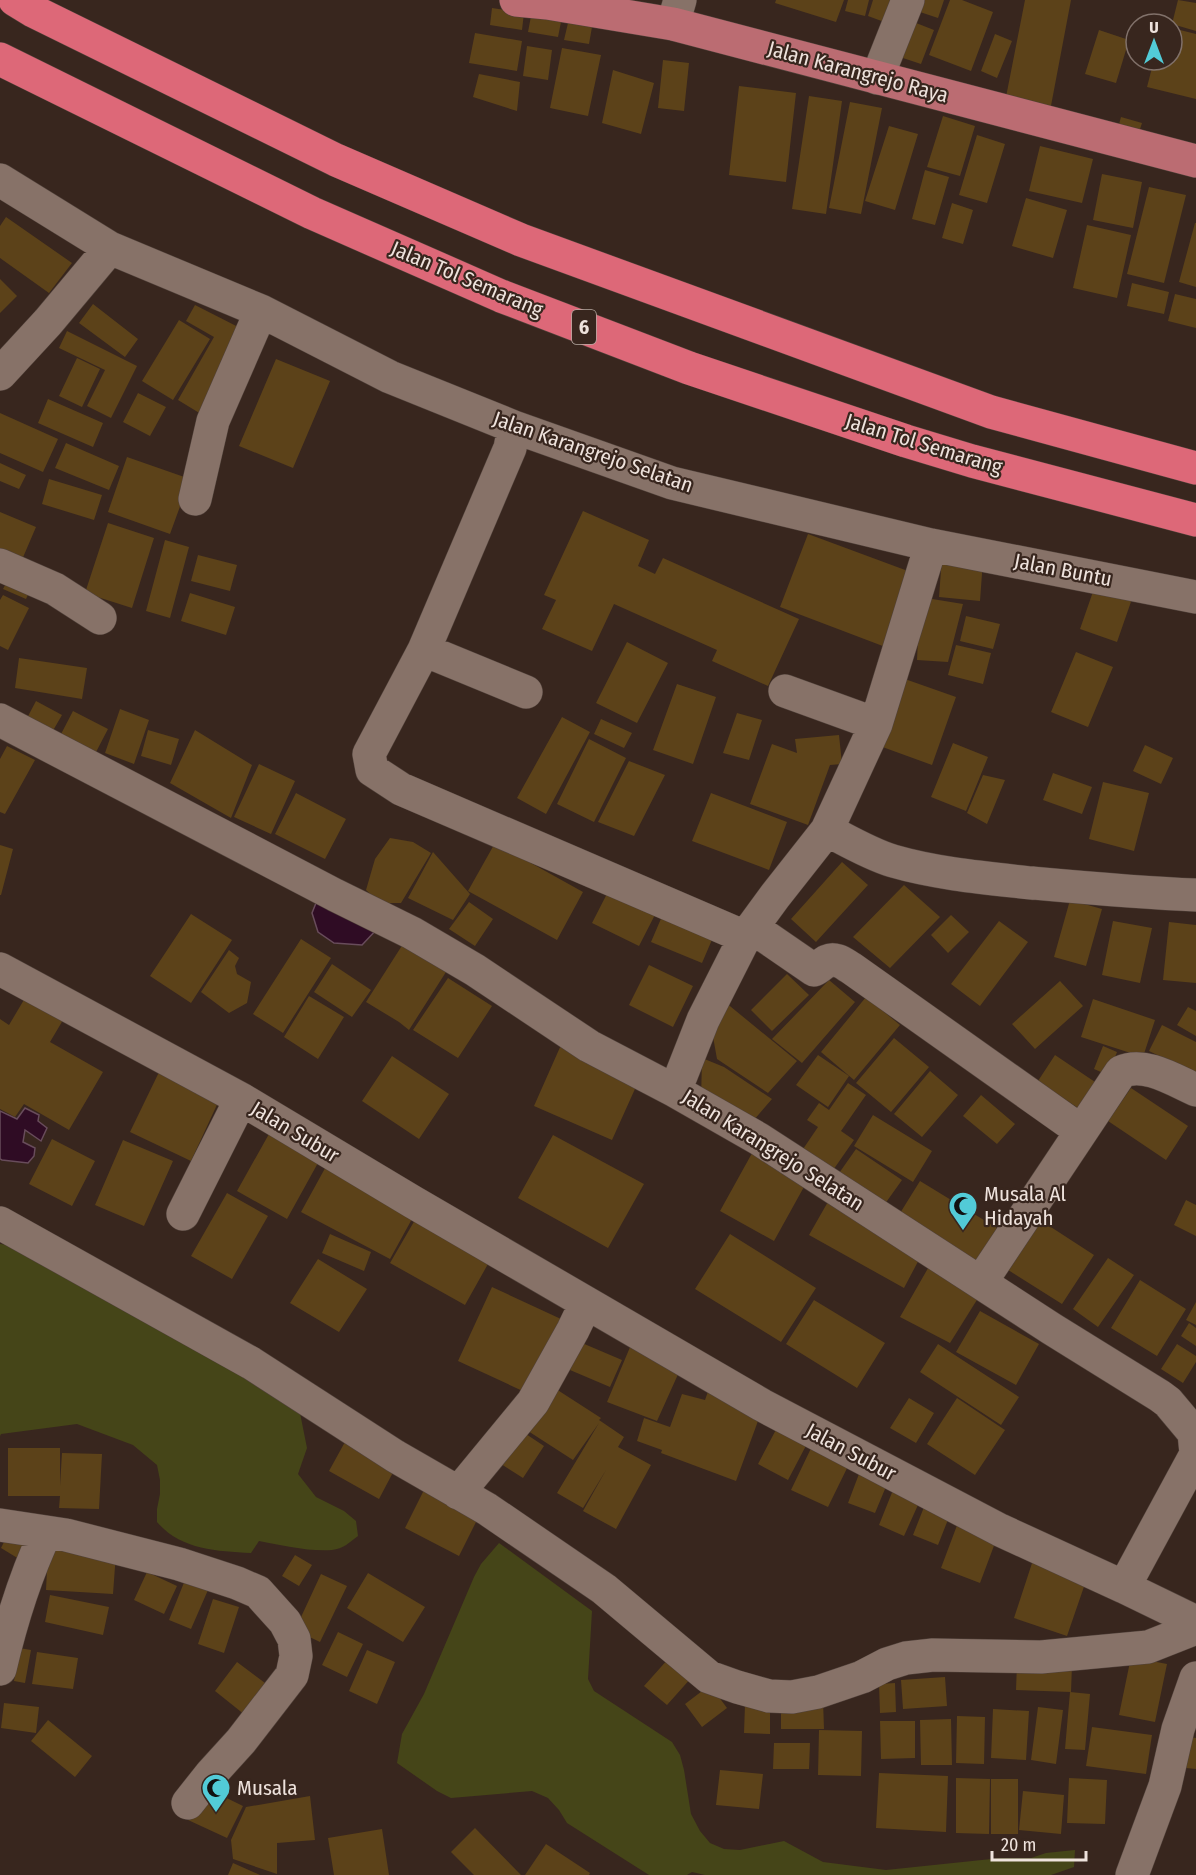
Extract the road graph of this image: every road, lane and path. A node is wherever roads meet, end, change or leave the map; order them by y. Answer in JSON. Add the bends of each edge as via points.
{"nodes":[{"id":1,"x":15,"y":0,"type":"edge"},
{"id":2,"x":516,"y":0,"type":"edge"},
{"id":3,"x":908,"y":0,"type":"edge"},
{"id":4,"x":676,"y":12,"type":"edge"},
{"id":5,"x":0,"y":59,"type":"edge"},
{"id":6,"x":878,"y":78,"type":"junction"},
{"id":7,"x":1196,"y":161,"type":"edge"},
{"id":8,"x":0,"y":180,"type":"edge"},
{"id":9,"x":110,"y":248,"type":"junction"},
{"id":10,"x":261,"y":311,"type":"junction"},
{"id":11,"x":5,"y":362,"type":"edge"},
{"id":12,"x":514,"y":427,"type":"junction"},
{"id":13,"x":1196,"y":468,"type":"edge"},
{"id":14,"x":195,"y":499,"type":"dead end"},
{"id":15,"x":1196,"y":520,"type":"edge"},
{"id":16,"x":931,"y":545,"type":"junction"},
{"id":17,"x":2,"y":573,"type":"edge"},
{"id":18,"x":1196,"y":597,"type":"edge"},
{"id":19,"x":100,"y":618,"type":"dead end"},
{"id":20,"x":424,"y":650,"type":"junction"},
{"id":21,"x":526,"y":692,"type":"dead end"},
{"id":22,"x":785,"y":692,"type":"dead end"},
{"id":23,"x":0,"y":720,"type":"edge"},
{"id":24,"x":876,"y":724,"type":"junction"},
{"id":25,"x":827,"y":830,"type":"junction"},
{"id":26,"x":1196,"y":895,"type":"edge"},
{"id":27,"x":749,"y":933,"type":"junction"},
{"id":28,"x":0,"y":969,"type":"edge"},
{"id":29,"x":1196,"y":1090,"type":"edge"},
{"id":30,"x":675,"y":1091,"type":"junction"},
{"id":31,"x":241,"y":1099,"type":"junction"},
{"id":32,"x":1081,"y":1131,"type":"junction"},
{"id":33,"x":183,"y":1214,"type":"dead end"},
{"id":34,"x":0,"y":1223,"type":"edge"},
{"id":35,"x":981,"y":1282,"type":"junction"},
{"id":36,"x":585,"y":1303,"type":"junction"},
{"id":37,"x":1196,"y":1454,"type":"edge"},
{"id":38,"x":458,"y":1493,"type":"junction"},
{"id":39,"x":0,"y":1526,"type":"edge"},
{"id":40,"x":46,"y":1532,"type":"junction"},
{"id":41,"x":1124,"y":1587,"type":"junction"},
{"id":42,"x":1196,"y":1622,"type":"edge"},
{"id":43,"x":1196,"y":1628,"type":"edge"},
{"id":44,"x":0,"y":1669,"type":"edge"},
{"id":45,"x":1196,"y":1678,"type":"edge"},
{"id":46,"x":188,"y":1803,"type":"dead end"},
{"id":47,"x":1132,"y":1875,"type":"edge"}],
"edges":[{"from":1,"to":13,"type":"highway","via":[[336,160],[521,240],[991,412]]},
{"from":2,"to":4,"type":"main road","name":"Jalan Karangrejo Raya"},
{"from":3,"to":6,"type":"street"},
{"from":4,"to":6,"type":"main road","name":"Jalan Karangrejo Raya"},
{"from":5,"to":15,"type":"highway","name":"Jalan Tol Semarang","number":"6","via":[[312,213],[501,296],[689,368],[906,441]]},
{"from":6,"to":7,"type":"main road","name":"Jalan Karangrejo Raya"},
{"from":8,"to":9,"type":"street","name":"Jalan Karangrejo Selatan"},
{"from":9,"to":10,"type":"street","name":"Jalan Karangrejo Selatan"},
{"from":9,"to":11,"type":"street"},
{"from":10,"to":12,"type":"street","name":"Jalan Karangrejo Selatan","via":[[390,377]]},
{"from":10,"to":14,"type":"street","via":[[213,421]]},
{"from":12,"to":16,"type":"street","name":"Jalan Karangrejo Selatan","via":[[672,483]]},
{"from":12,"to":20,"type":"street","via":[[510,448]]},
{"from":16,"to":18,"type":"street","name":"Jalan Buntu"},
{"from":16,"to":24,"type":"street","name":"Jalan Karangrejo Selatan"},
{"from":17,"to":19,"type":"street","via":[[55,589]]},
{"from":20,"to":21,"type":"street"},
{"from":20,"to":27,"type":"street","via":[[369,754],[372,770],[401,789],[477,823]]},
{"from":22,"to":24,"type":"street"},
{"from":23,"to":30,"type":"street","via":[[412,933],[589,1046]]},
{"from":24,"to":25,"type":"street","name":"Jalan Karangrejo Selatan"},
{"from":25,"to":26,"type":"street","via":[[892,861],[951,873],[1071,887]]},
{"from":25,"to":27,"type":"street","name":"Jalan Karangrejo Selatan"},
{"from":27,"to":30,"type":"street","name":"Jalan Karangrejo Selatan","via":[[703,1020]]},
{"from":27,"to":32,"type":"street","via":[[814,970],[834,960],[851,968]]},
{"from":28,"to":31,"type":"street","name":"Jalan Subur"},
{"from":29,"to":32,"type":"street","via":[[1141,1068],[1128,1068],[1116,1078]]},
{"from":30,"to":35,"type":"street","name":"Jalan Karangrejo Selatan","via":[[759,1138]]},
{"from":31,"to":33,"type":"street"},
{"from":31,"to":36,"type":"street","name":"Jalan Subur"},
{"from":32,"to":35,"type":"street"},
{"from":34,"to":38,"type":"street","via":[[251,1363]]},
{"from":35,"to":37,"type":"street","name":"Jalan Karangrejo Selatan","via":[[1160,1395],[1194,1433]]},
{"from":36,"to":38,"type":"street","via":[[533,1402]]},
{"from":36,"to":41,"type":"street","name":"Jalan Subur","via":[[762,1405],[1000,1530]]},
{"from":37,"to":41,"type":"street","name":"Jalan Karangrejo Selatan"},
{"from":38,"to":43,"type":"street","via":[[604,1589],[709,1677],[769,1696],[818,1692],[906,1658],[1041,1657],[1148,1647]]},
{"from":39,"to":40,"type":"street"},
{"from":40,"to":44,"type":"street","via":[[8,1634]]},
{"from":40,"to":46,"type":"street","via":[[179,1564],[258,1592],[285,1622],[294,1639],[292,1675]]},
{"from":41,"to":42,"type":"street"},
{"from":45,"to":47,"type":"street","via":[[1178,1729],[1165,1786]]}]}
